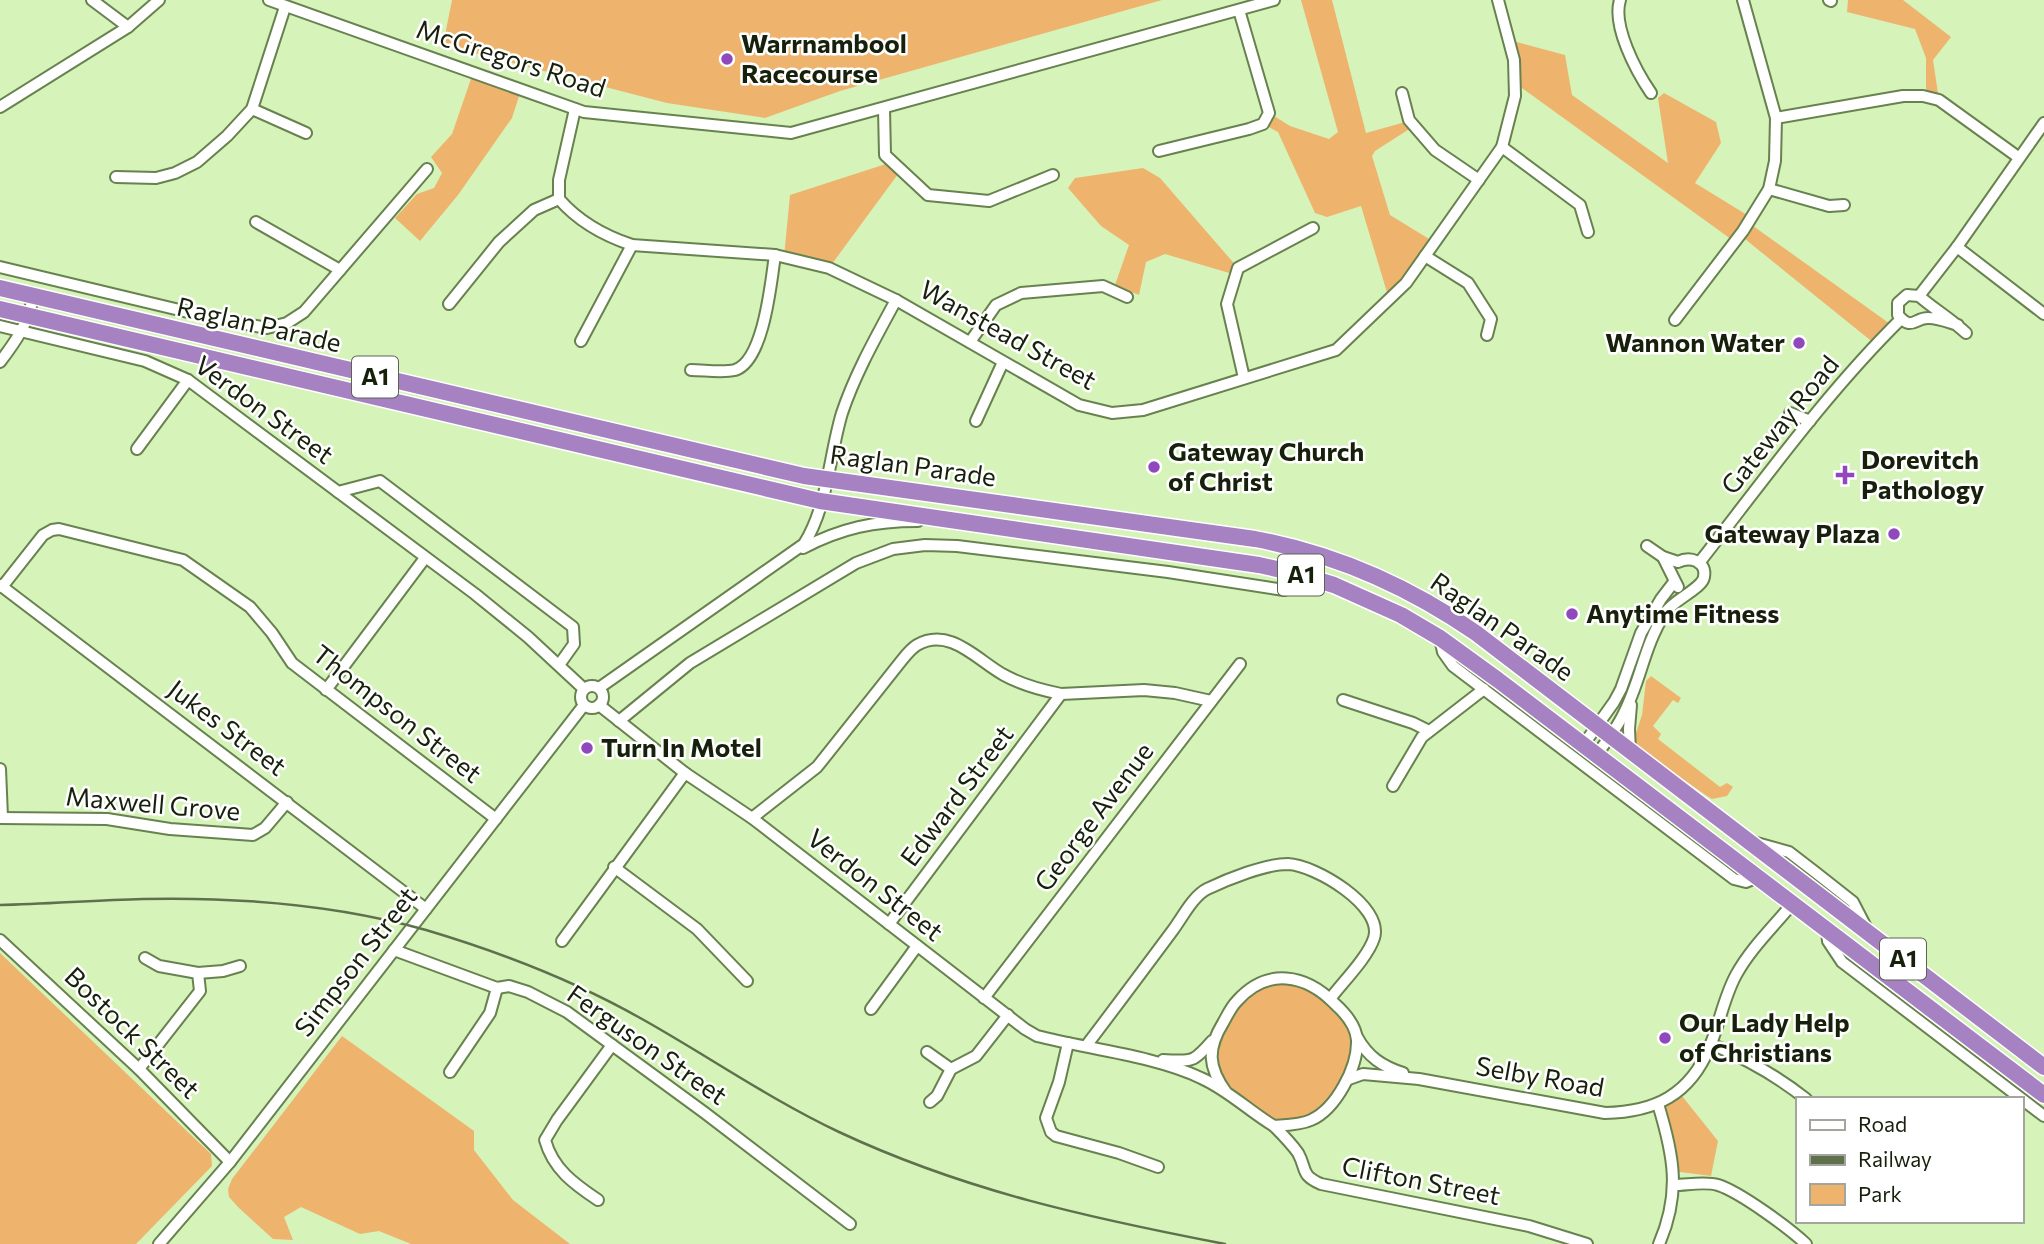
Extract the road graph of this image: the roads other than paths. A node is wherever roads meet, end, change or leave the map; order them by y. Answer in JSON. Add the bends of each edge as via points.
{"nodes":[{"id":1,"x":92,"y":0,"type":"edge"},
{"id":2,"x":159,"y":0,"type":"edge"},
{"id":3,"x":269,"y":0,"type":"edge"},
{"id":4,"x":1274,"y":0,"type":"edge"},
{"id":5,"x":1498,"y":0,"type":"edge"},
{"id":6,"x":1620,"y":0,"type":"edge"},
{"id":7,"x":1743,"y":0,"type":"edge"},
{"id":8,"x":285,"y":7,"type":"junction"},
{"id":9,"x":1239,"y":10,"type":"junction"},
{"id":10,"x":128,"y":27,"type":"junction"},
{"id":11,"x":1402,"y":93,"type":"dead end"},
{"id":12,"x":1650,"y":93,"type":"dead end"},
{"id":13,"x":0,"y":107,"type":"edge"},
{"id":14,"x":252,"y":109,"type":"junction"},
{"id":15,"x":575,"y":109,"type":"junction"},
{"id":16,"x":884,"y":109,"type":"junction"},
{"id":17,"x":1776,"y":118,"type":"junction"},
{"id":18,"x":2044,"y":124,"type":"edge"},
{"id":19,"x":306,"y":133,"type":"dead end"},
{"id":20,"x":1502,"y":147,"type":"junction"},
{"id":21,"x":1159,"y":151,"type":"dead end"},
{"id":22,"x":2018,"y":158,"type":"junction"},
{"id":23,"x":427,"y":169,"type":"dead end"},
{"id":24,"x":1053,"y":175,"type":"dead end"},
{"id":25,"x":116,"y":177,"type":"dead end"},
{"id":26,"x":1479,"y":180,"type":"junction"},
{"id":27,"x":1769,"y":189,"type":"junction"},
{"id":28,"x":559,"y":199,"type":"junction"},
{"id":29,"x":1844,"y":205,"type":"dead end"},
{"id":30,"x":257,"y":222,"type":"dead end"},
{"id":31,"x":1313,"y":228,"type":"dead end"},
{"id":32,"x":1588,"y":232,"type":"dead end"},
{"id":33,"x":632,"y":245,"type":"junction"},
{"id":34,"x":1956,"y":247,"type":"junction"},
{"id":35,"x":775,"y":255,"type":"junction"},
{"id":36,"x":1425,"y":256,"type":"junction"},
{"id":37,"x":0,"y":267,"type":"edge"},
{"id":38,"x":340,"y":270,"type":"junction"},
{"id":39,"x":0,"y":288,"type":"edge"},
{"id":40,"x":33,"y":297,"type":"junction"},
{"id":41,"x":1127,"y":297,"type":"dead end"},
{"id":42,"x":1922,"y":299,"type":"junction"},
{"id":43,"x":896,"y":300,"type":"junction"},
{"id":44,"x":449,"y":304,"type":"dead end"},
{"id":45,"x":0,"y":309,"type":"edge"},
{"id":46,"x":2044,"y":314,"type":"edge"},
{"id":47,"x":1901,"y":318,"type":"junction"},
{"id":48,"x":1923,"y":318,"type":"junction"},
{"id":49,"x":1675,"y":320,"type":"dead end"},
{"id":50,"x":26,"y":324,"type":"junction"},
{"id":51,"x":0,"y":326,"type":"edge"},
{"id":52,"x":1487,"y":335,"type":"dead end"},
{"id":53,"x":580,"y":341,"type":"dead end"},
{"id":54,"x":970,"y":342,"type":"junction"},
{"id":55,"x":0,"y":362,"type":"edge"},
{"id":56,"x":1003,"y":362,"type":"junction"},
{"id":57,"x":691,"y":370,"type":"dead end"},
{"id":58,"x":1244,"y":378,"type":"junction"},
{"id":59,"x":188,"y":380,"type":"junction"},
{"id":60,"x":976,"y":421,"type":"dead end"},
{"id":61,"x":1810,"y":421,"type":"junction"},
{"id":62,"x":1802,"y":431,"type":"junction"},
{"id":63,"x":137,"y":449,"type":"dead end"},
{"id":64,"x":827,"y":479,"type":"junction"},
{"id":65,"x":338,"y":492,"type":"junction"},
{"id":66,"x":820,"y":501,"type":"junction"},
{"id":67,"x":972,"y":525,"type":"junction"},
{"id":68,"x":1174,"y":526,"type":"junction"},
{"id":69,"x":1647,"y":546,"type":"dead end"},
{"id":70,"x":794,"y":552,"type":"junction"},
{"id":71,"x":1171,"y":552,"type":"junction"},
{"id":72,"x":425,"y":558,"type":"junction"},
{"id":73,"x":1699,"y":563,"type":"junction"},
{"id":74,"x":1168,"y":572,"type":"junction"},
{"id":75,"x":1675,"y":572,"type":"junction"},
{"id":76,"x":1,"y":586,"type":"edge"},
{"id":77,"x":1284,"y":590,"type":"dead end"},
{"id":78,"x":1691,"y":591,"type":"junction"},
{"id":79,"x":1440,"y":638,"type":"junction"},
{"id":80,"x":1240,"y":664,"type":"dead end"},
{"id":81,"x":559,"y":665,"type":"junction"},
{"id":82,"x":599,"y":688,"type":"junction"},
{"id":83,"x":584,"y":689,"type":"junction"},
{"id":84,"x":1484,"y":689,"type":"junction"},
{"id":85,"x":326,"y":690,"type":"junction"},
{"id":86,"x":1061,"y":694,"type":"junction"},
{"id":87,"x":1632,"y":695,"type":"junction"},
{"id":88,"x":1343,"y":700,"type":"dead end"},
{"id":89,"x":1211,"y":701,"type":"junction"},
{"id":90,"x":584,"y":705,"type":"junction"},
{"id":91,"x":599,"y":705,"type":"junction"},
{"id":92,"x":619,"y":721,"type":"junction"},
{"id":93,"x":1429,"y":731,"type":"junction"},
{"id":94,"x":1604,"y":731,"type":"junction"},
{"id":95,"x":1590,"y":749,"type":"junction"},
{"id":96,"x":1630,"y":752,"type":"junction"},
{"id":97,"x":0,"y":769,"type":"edge"},
{"id":98,"x":685,"y":773,"type":"junction"},
{"id":99,"x":1393,"y":786,"type":"dead end"},
{"id":100,"x":287,"y":802,"type":"junction"},
{"id":101,"x":1,"y":818,"type":"edge"},
{"id":102,"x":752,"y":818,"type":"junction"},
{"id":103,"x":496,"y":819,"type":"junction"},
{"id":104,"x":614,"y":867,"type":"junction"},
{"id":105,"x":1758,"y":877,"type":"junction"},
{"id":106,"x":1793,"y":903,"type":"junction"},
{"id":107,"x":426,"y":909,"type":"junction"},
{"id":108,"x":889,"y":925,"type":"junction"},
{"id":109,"x":1827,"y":930,"type":"junction"},
{"id":110,"x":0,"y":940,"type":"edge"},
{"id":111,"x":562,"y":941,"type":"dead end"},
{"id":112,"x":918,"y":946,"type":"junction"},
{"id":113,"x":394,"y":950,"type":"junction"},
{"id":114,"x":145,"y":958,"type":"dead end"},
{"id":115,"x":240,"y":966,"type":"dead end"},
{"id":116,"x":198,"y":974,"type":"junction"},
{"id":117,"x":747,"y":981,"type":"dead end"},
{"id":118,"x":498,"y":988,"type":"junction"},
{"id":119,"x":984,"y":998,"type":"junction"},
{"id":120,"x":1331,"y":999,"type":"junction"},
{"id":121,"x":871,"y":1009,"type":"dead end"},
{"id":122,"x":1008,"y":1015,"type":"junction"},
{"id":123,"x":1355,"y":1034,"type":"junction"},
{"id":124,"x":1212,"y":1041,"type":"junction"},
{"id":125,"x":1068,"y":1043,"type":"junction"},
{"id":126,"x":1710,"y":1044,"type":"junction"},
{"id":127,"x":612,"y":1045,"type":"junction"},
{"id":128,"x":1086,"y":1046,"type":"junction"},
{"id":129,"x":927,"y":1052,"type":"dead end"},
{"id":130,"x":1142,"y":1060,"type":"junction"},
{"id":131,"x":2044,"y":1067,"type":"edge"},
{"id":132,"x":139,"y":1069,"type":"junction"},
{"id":133,"x":951,"y":1069,"type":"junction"},
{"id":134,"x":450,"y":1072,"type":"dead end"},
{"id":135,"x":1349,"y":1079,"type":"junction"},
{"id":136,"x":1419,"y":1079,"type":"junction"},
{"id":137,"x":1226,"y":1092,"type":"junction"},
{"id":138,"x":2044,"y":1096,"type":"edge"},
{"id":139,"x":1803,"y":1097,"type":"edge"},
{"id":140,"x":2019,"y":1097,"type":"edge"},
{"id":141,"x":2023,"y":1100,"type":"edge"},
{"id":142,"x":930,"y":1102,"type":"dead end"},
{"id":143,"x":1658,"y":1104,"type":"junction"},
{"id":144,"x":2044,"y":1116,"type":"edge"},
{"id":145,"x":1274,"y":1126,"type":"junction"},
{"id":146,"x":230,"y":1162,"type":"junction"},
{"id":147,"x":1158,"y":1167,"type":"dead end"},
{"id":148,"x":1674,"y":1185,"type":"junction"},
{"id":149,"x":598,"y":1200,"type":"dead end"},
{"id":150,"x":850,"y":1224,"type":"dead end"},
{"id":151,"x":159,"y":1244,"type":"edge"},
{"id":152,"x":1587,"y":1244,"type":"edge"},
{"id":153,"x":1659,"y":1244,"type":"edge"},
{"id":154,"x":1806,"y":1244,"type":"edge"}],
"edges":[{"from":1,"to":10,"type":"street"},
{"from":2,"to":10,"type":"street"},
{"from":3,"to":8,"type":"street","name":"McGregors Road"},
{"from":4,"to":9,"type":"street","name":"McGregors Road"},
{"from":5,"to":20,"type":"street","name":"Wanstead Street","via":[[1514,60],[1515,96]]},
{"from":6,"to":12,"type":"street","via":[[1619,22],[1636,71]]},
{"from":7,"to":17,"type":"street"},
{"from":8,"to":14,"type":"street"},
{"from":8,"to":15,"type":"street","name":"McGregors Road"},
{"from":9,"to":16,"type":"street","name":"McGregors Road"},
{"from":9,"to":21,"type":"street","via":[[1269,113],[1263,124]]},
{"from":10,"to":13,"type":"street"},
{"from":11,"to":26,"type":"street","via":[[1409,121],[1435,150]]},
{"from":14,"to":19,"type":"street"},
{"from":14,"to":25,"type":"street","via":[[188,168],[156,178]]},
{"from":15,"to":16,"type":"street","name":"McGregors Road","via":[[791,133]]},
{"from":15,"to":28,"type":"street"},
{"from":16,"to":24,"type":"street","via":[[885,155],[928,195],[989,201]]},
{"from":17,"to":22,"type":"street","via":[[1923,96],[1938,100]]},
{"from":17,"to":27,"type":"street"},
{"from":18,"to":22,"type":"street"},
{"from":20,"to":26,"type":"street","name":"Wanstead Street"},
{"from":20,"to":32,"type":"street","via":[[1580,205]]},
{"from":22,"to":34,"type":"street"},
{"from":23,"to":38,"type":"street"},
{"from":26,"to":36,"type":"street","name":"Wanstead Street"},
{"from":27,"to":29,"type":"street","via":[[1829,206]]},
{"from":27,"to":49,"type":"street"},
{"from":28,"to":33,"type":"street","name":"Wanstead Street","via":[[613,239]]},
{"from":28,"to":44,"type":"street","via":[[534,210],[499,242]]},
{"from":30,"to":38,"type":"street"},
{"from":31,"to":58,"type":"street","via":[[1238,268],[1227,304]]},
{"from":33,"to":35,"type":"street","name":"Wanstead Street"},
{"from":33,"to":53,"type":"street"},
{"from":34,"to":42,"type":"street"},
{"from":34,"to":46,"type":"street"},
{"from":35,"to":43,"type":"street","name":"Wanstead Street","via":[[829,268]]},
{"from":35,"to":57,"type":"street","via":[[754,354],[736,369]]},
{"from":36,"to":52,"type":"street","via":[[1468,283],[1491,319]]},
{"from":36,"to":58,"type":"street","name":"Wanstead Street","via":[[1406,283],[1336,350]]},
{"from":37,"to":38,"type":"street","via":[[267,328],[304,312]]},
{"from":39,"to":40,"type":"highway","name":"Raglan Parade","number":"A1"},
{"from":40,"to":50,"type":"street"},
{"from":40,"to":64,"type":"highway","name":"Raglan Parade","number":"A1","via":[[750,465]]},
{"from":41,"to":54,"type":"street","via":[[1103,286],[1021,293],[996,305]]},
{"from":42,"to":47,"type":"street","via":[[1911,294],[1900,299]]},
{"from":42,"to":48,"type":"street"},
{"from":42,"to":48,"type":"street","via":[[1962,329]]},
{"from":43,"to":54,"type":"street","name":"Wanstead Street"},
{"from":43,"to":64,"type":"street","via":[[853,384]]},
{"from":45,"to":50,"type":"highway","name":"Raglan Parade","number":"A1"},
{"from":47,"to":48,"type":"street","via":[[1910,323]]},
{"from":47,"to":61,"type":"street","name":"Gateway Road"},
{"from":50,"to":51,"type":"street","name":"Verdon Street"},
{"from":50,"to":55,"type":"street"},
{"from":50,"to":59,"type":"street","name":"Verdon Street","via":[[145,361]]},
{"from":50,"to":66,"type":"highway","name":"Raglan Parade","number":"A1"},
{"from":54,"to":56,"type":"street","name":"Wanstead Street"},
{"from":56,"to":58,"type":"street","name":"Wanstead Street","via":[[1079,405],[1112,413],[1143,411]]},
{"from":56,"to":60,"type":"street"},
{"from":59,"to":63,"type":"street"},
{"from":59,"to":65,"type":"street","name":"Verdon Street"},
{"from":61,"to":62,"type":"street","name":"Gateway Road"},
{"from":61,"to":62,"type":"street","via":[[1790,413]]},
{"from":62,"to":73,"type":"street","name":"Gateway Road"},
{"from":64,"to":66,"type":"street"},
{"from":64,"to":68,"type":"highway","name":"Raglan Parade","number":"A1"},
{"from":65,"to":72,"type":"street","name":"Verdon Street"},
{"from":65,"to":81,"type":"street","name":"Verdon Street","via":[[380,481],[573,627],[574,644]]},
{"from":66,"to":67,"type":"highway","name":"Raglan Parade","number":"A1"},
{"from":66,"to":70,"type":"street","via":[[812,531]]},
{"from":67,"to":70,"type":"street","via":[[915,520],[854,526]]},
{"from":67,"to":71,"type":"highway","name":"Raglan Parade","number":"A1"},
{"from":68,"to":71,"type":"highway"},
{"from":68,"to":94,"type":"highway","name":"Raglan Parade","number":"A1","via":[[1283,544],[1382,578],[1448,613]]},
{"from":69,"to":75,"type":"street"},
{"from":70,"to":82,"type":"street"},
{"from":71,"to":74,"type":"street"},
{"from":71,"to":79,"type":"highway","name":"Raglan Parade","number":"A1","via":[[1259,565],[1334,585]]},
{"from":72,"to":81,"type":"street","name":"Verdon Street"},
{"from":72,"to":85,"type":"street"},
{"from":73,"to":75,"type":"street","via":[[1689,559]]},
{"from":73,"to":78,"type":"street","via":[[1703,581]]},
{"from":74,"to":77,"type":"street"},
{"from":74,"to":92,"type":"street","via":[[957,546],[893,549],[856,563],[690,663]]},
{"from":75,"to":78,"type":"street","via":[[1678,587]]},
{"from":75,"to":94,"type":"street","via":[[1641,633]]},
{"from":76,"to":85,"type":"street","name":"Thompson Street","via":[[43,535],[58,529],[176,557],[250,607],[292,663]]},
{"from":76,"to":100,"type":"street","name":"Jukes Street"},
{"from":78,"to":87,"type":"street","via":[[1662,619],[1647,647]]},
{"from":79,"to":84,"type":"street","name":"Raglan Parade","via":[[1448,660]]},
{"from":79,"to":95,"type":"highway","name":"Raglan Parade","number":"A1"},
{"from":80,"to":89,"type":"street","name":"George Avenue"},
{"from":81,"to":83,"type":"street","name":"Verdon Street"},
{"from":82,"to":83,"type":"street"},
{"from":82,"to":91,"type":"street","via":[[603,697]]},
{"from":83,"to":90,"type":"street"},
{"from":84,"to":93,"type":"street"},
{"from":84,"to":105,"type":"street","name":"Raglan Parade","via":[[1734,879],[1746,882]]},
{"from":85,"to":103,"type":"street","name":"Thompson Street"},
{"from":86,"to":89,"type":"street","via":[[1151,691]]},
{"from":86,"to":102,"type":"street","via":[[1005,676],[947,639],[917,645],[817,767]]},
{"from":86,"to":108,"type":"street","name":"Edward Street"},
{"from":87,"to":94,"type":"street"},
{"from":87,"to":96,"type":"street"},
{"from":88,"to":93,"type":"street"},
{"from":89,"to":119,"type":"street","name":"George Avenue"},
{"from":90,"to":91,"type":"street"},
{"from":90,"to":103,"type":"street","name":"Simpson Street"},
{"from":91,"to":92,"type":"street","name":"Verdon Street"},
{"from":92,"to":98,"type":"street","name":"Verdon Street"},
{"from":93,"to":99,"type":"street"},
{"from":94,"to":95,"type":"street"},
{"from":94,"to":95,"type":"street"},
{"from":94,"to":96,"type":"highway","name":"Raglan Parade","number":"A1"},
{"from":95,"to":105,"type":"highway","name":"Raglan Parade","number":"A1"},
{"from":96,"to":131,"type":"highway","name":"Raglan Parade","number":"A1"},
{"from":97,"to":101,"type":"street"},
{"from":98,"to":102,"type":"street","name":"Verdon Street"},
{"from":98,"to":104,"type":"street"},
{"from":100,"to":101,"type":"street","name":"Maxwell Grove","via":[[253,835],[107,819]]},
{"from":100,"to":107,"type":"street","name":"Jukes Street"},
{"from":102,"to":108,"type":"street","name":"Verdon Street"},
{"from":103,"to":107,"type":"street","name":"Simpson Street"},
{"from":104,"to":111,"type":"street"},
{"from":104,"to":117,"type":"street","via":[[697,929]]},
{"from":105,"to":106,"type":"highway","name":"Raglan Parade","number":"A1"},
{"from":106,"to":109,"type":"highway","name":"Raglan Parade","number":"A1"},
{"from":106,"to":126,"type":"street","name":"Selby Road","via":[[1737,973]]},
{"from":107,"to":113,"type":"street","name":"Simpson Street"},
{"from":108,"to":112,"type":"street","name":"Verdon Street"},
{"from":109,"to":138,"type":"highway","name":"Raglan Parade","number":"A1"},
{"from":109,"to":140,"type":"street","name":"Raglan Parade","via":[[1828,941],[1842,962]]},
{"from":110,"to":132,"type":"street","name":"Bostock Street"},
{"from":112,"to":119,"type":"street","name":"Verdon Street"},
{"from":112,"to":121,"type":"street"},
{"from":113,"to":118,"type":"street","name":"Ferguson Street"},
{"from":113,"to":146,"type":"street","name":"Simpson Street"},
{"from":114,"to":116,"type":"street","via":[[159,966]]},
{"from":115,"to":116,"type":"street"},
{"from":116,"to":132,"type":"street","via":[[200,991]]},
{"from":118,"to":127,"type":"street","name":"Ferguson Street","via":[[528,992],[567,1012]]},
{"from":118,"to":134,"type":"street","via":[[490,1013]]},
{"from":119,"to":122,"type":"street","name":"Verdon Street"},
{"from":120,"to":123,"type":"street","via":[[1348,1016]]},
{"from":120,"to":124,"type":"street","via":[[1306,982],[1279,977],[1255,986],[1237,1001]]},
{"from":120,"to":128,"type":"street","via":[[1374,937],[1368,909],[1320,873],[1290,864],[1270,866],[1204,890]]},
{"from":122,"to":125,"type":"street","name":"Verdon Street","via":[[1037,1036]]},
{"from":122,"to":133,"type":"street","via":[[976,1056]]},
{"from":123,"to":135,"type":"street"},
{"from":123,"to":136,"type":"street","name":"Selby Road","via":[[1374,1059]]},
{"from":124,"to":130,"type":"street","name":"Verdon Street","via":[[1189,1061]]},
{"from":124,"to":137,"type":"street","via":[[1216,1079]]},
{"from":125,"to":128,"type":"street","name":"Verdon Street"},
{"from":125,"to":147,"type":"street","via":[[1048,1111],[1051,1132]]},
{"from":126,"to":139,"type":"street","via":[[1737,1055]]},
{"from":126,"to":143,"type":"street","name":"Selby Road","via":[[1702,1064],[1686,1083]]},
{"from":127,"to":149,"type":"street","via":[[545,1140],[549,1155],[569,1180]]},
{"from":127,"to":150,"type":"street","name":"Ferguson Street"},
{"from":128,"to":130,"type":"street","name":"Verdon Street"},
{"from":129,"to":133,"type":"street"},
{"from":130,"to":137,"type":"street","name":"Verdon Street","via":[[1202,1078]]},
{"from":132,"to":146,"type":"street","name":"Bostock Street"},
{"from":133,"to":142,"type":"street"},
{"from":135,"to":136,"type":"street","name":"Selby Road","via":[[1363,1074]]},
{"from":135,"to":145,"type":"street","via":[[1311,1120]]},
{"from":136,"to":143,"type":"street","name":"Selby Road","via":[[1605,1113]]},
{"from":137,"to":145,"type":"street"},
{"from":141,"to":144,"type":"street","name":"Raglan Parade"},
{"from":143,"to":148,"type":"street","via":[[1669,1140]]},
{"from":145,"to":152,"type":"street","name":"Clifton Street","via":[[1299,1155],[1310,1180],[1528,1226]]},
{"from":146,"to":151,"type":"street","name":"Simpson Street"},
{"from":148,"to":153,"type":"street"},
{"from":148,"to":154,"type":"street","via":[[1716,1184]]}]}
